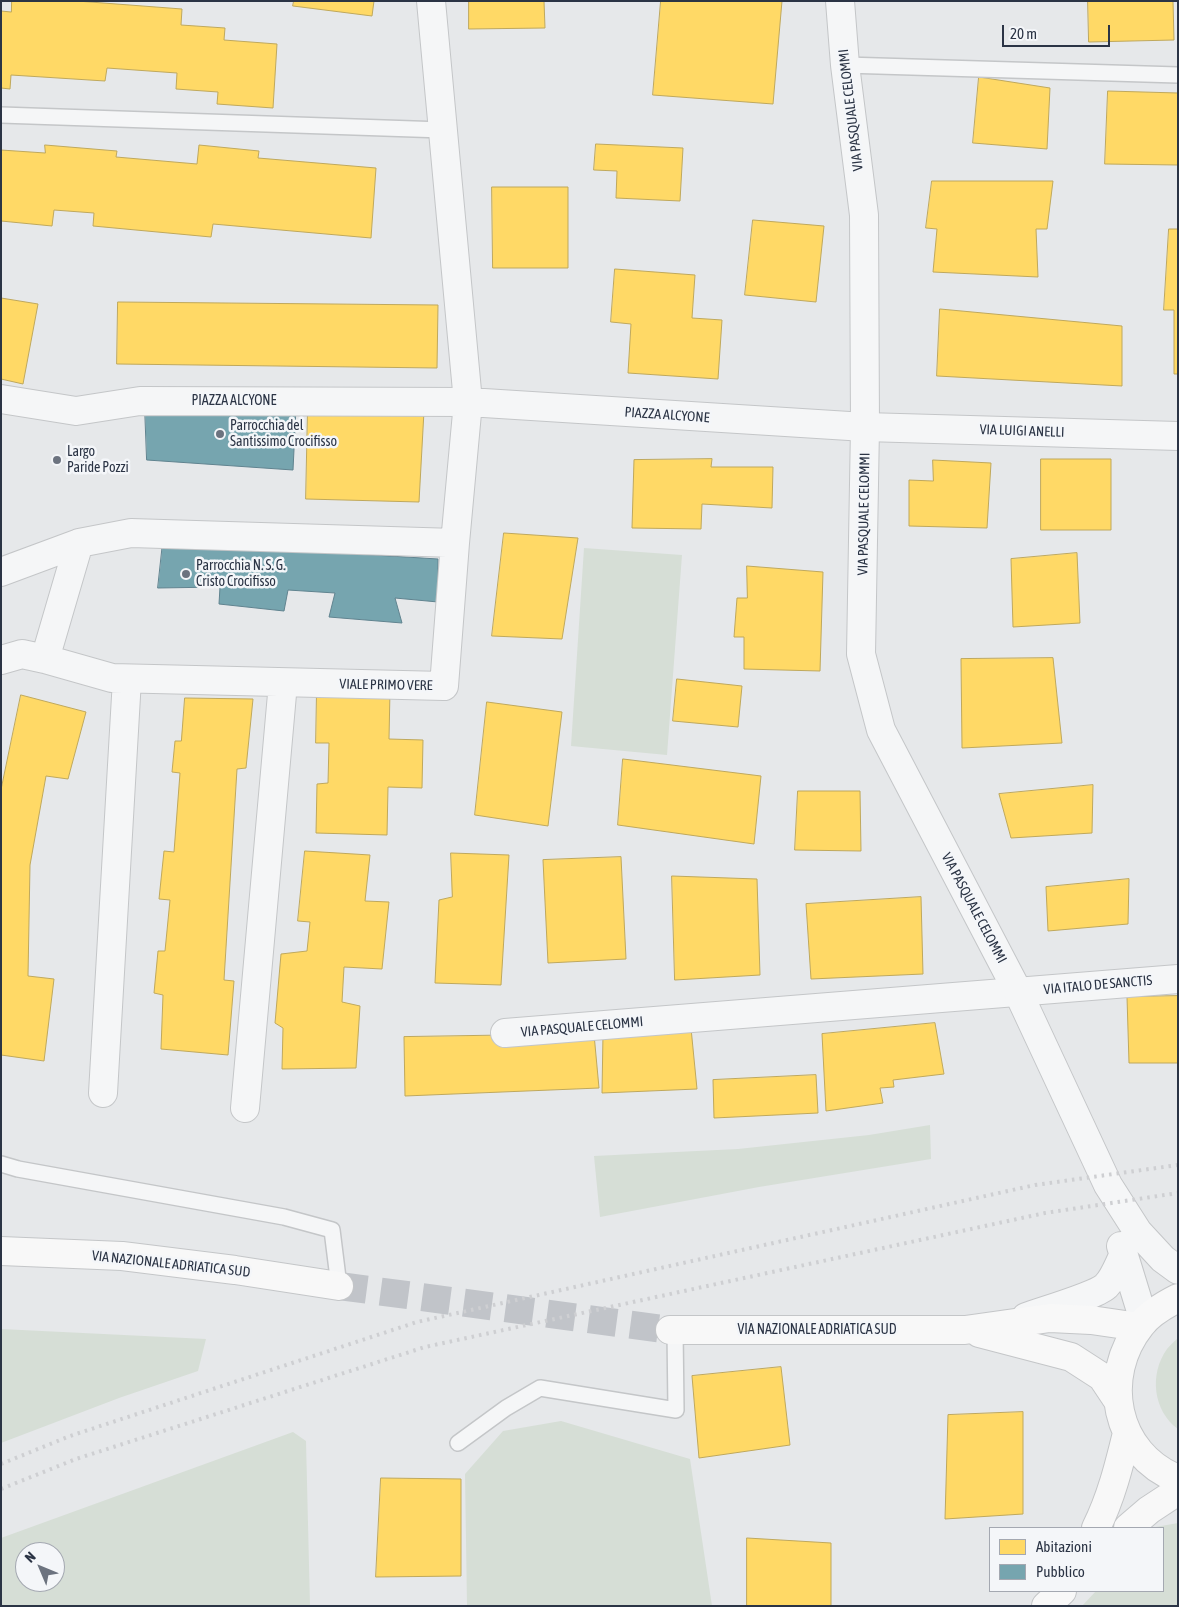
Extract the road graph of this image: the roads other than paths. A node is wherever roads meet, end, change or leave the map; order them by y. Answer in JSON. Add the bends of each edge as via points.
{"nodes":[{"id":1,"x":431,"y":1,"type":"edge"},
{"id":2,"x":840,"y":1,"type":"edge"},
{"id":3,"x":845,"y":66,"type":"junction"},
{"id":4,"x":1178,"y":75,"type":"edge"},
{"id":5,"x":1,"y":114,"type":"edge"},
{"id":6,"x":443,"y":130,"type":"junction"},
{"id":7,"x":1,"y":399,"type":"edge"},
{"id":8,"x":468,"y":402,"type":"junction"},
{"id":9,"x":865,"y":427,"type":"junction"},
{"id":10,"x":1178,"y":436,"type":"edge"},
{"id":11,"x":79,"y":543,"type":"junction"},
{"id":12,"x":455,"y":543,"type":"junction"},
{"id":13,"x":1,"y":572,"type":"edge"},
{"id":14,"x":45,"y":659,"type":"junction"},
{"id":15,"x":1,"y":660,"type":"edge"},
{"id":16,"x":127,"y":679,"type":"junction"},
{"id":17,"x":283,"y":683,"type":"junction"},
{"id":18,"x":1178,"y":979,"type":"edge"},
{"id":19,"x":1018,"y":992,"type":"junction"},
{"id":20,"x":505,"y":1033,"type":"dead end"},
{"id":21,"x":103,"y":1093,"type":"dead end"},
{"id":22,"x":245,"y":1108,"type":"dead end"},
{"id":23,"x":1,"y":1164,"type":"edge"},
{"id":24,"x":1108,"y":1186,"type":"junction"},
{"id":25,"x":1,"y":1251,"type":"edge"},
{"id":26,"x":1123,"y":1256,"type":"junction"},
{"id":27,"x":1178,"y":1270,"type":"edge"},
{"id":28,"x":339,"y":1286,"type":"joint"},
{"id":29,"x":1178,"y":1298,"type":"edge"},
{"id":30,"x":1006,"y":1324,"type":"junction"},
{"id":31,"x":1142,"y":1324,"type":"junction"},
{"id":32,"x":672,"y":1330,"type":"joint"},
{"id":33,"x":965,"y":1330,"type":"junction"},
{"id":34,"x":1118,"y":1402,"type":"junction"},
{"id":35,"x":1128,"y":1433,"type":"junction"},
{"id":36,"x":458,"y":1443,"type":"dead end"},
{"id":37,"x":1178,"y":1479,"type":"edge"},
{"id":38,"x":1178,"y":1491,"type":"edge"},
{"id":39,"x":1096,"y":1527,"type":"edge"},
{"id":40,"x":1129,"y":1527,"type":"edge"},
{"id":41,"x":1056,"y":1592,"type":"edge"},
{"id":42,"x":1061,"y":1592,"type":"edge"},
{"id":43,"x":1046,"y":1606,"type":"edge"}],
"edges":[{"from":1,"to":6,"type":"street"},
{"from":2,"to":3,"type":"street","name":"VIA PASQUALE CELOMMI"},
{"from":3,"to":4,"type":"lane"},
{"from":3,"to":9,"type":"street","name":"VIA PASQUALE CELOMMI","via":[[864,215]]},
{"from":5,"to":6,"type":"lane"},
{"from":6,"to":8,"type":"street"},
{"from":7,"to":8,"type":"street","name":"PIAZZA ALCYONE","via":[[76,411],[140,401]]},
{"from":8,"to":9,"type":"street","name":"PIAZZA ALCYONE"},
{"from":8,"to":12,"type":"street","name":"VIALE PRIMO VERE"},
{"from":9,"to":10,"type":"street","name":"VIA LUIGI ANELLI"},
{"from":9,"to":19,"type":"street","name":"VIA PASQUALE CELOMMI","via":[[861,654],[879,721]]},
{"from":11,"to":12,"type":"street","via":[[131,533]]},
{"from":11,"to":13,"type":"street"},
{"from":11,"to":14,"type":"street"},
{"from":12,"to":17,"type":"street","name":"VIALE PRIMO VERE","via":[[444,686]]},
{"from":14,"to":15,"type":"street","via":[[22,654]]},
{"from":14,"to":16,"type":"street","name":"VIALE PRIMO VERE","via":[[112,678]]},
{"from":16,"to":17,"type":"street","name":"VIALE PRIMO VERE"},
{"from":16,"to":21,"type":"street"},
{"from":17,"to":22,"type":"street"},
{"from":18,"to":19,"type":"street","name":"VIA ITALO DE SANCTIS"},
{"from":19,"to":20,"type":"street","name":"VIA PASQUALE CELOMMI"},
{"from":19,"to":24,"type":"street","name":"VIA PASQUALE CELOMMI"},
{"from":23,"to":28,"type":"lane","via":[[284,1217],[332,1230]]},
{"from":24,"to":26,"type":"street","name":"VIA PASQUALE CELOMMI"},
{"from":24,"to":27,"type":"street","name":"VIA PASQUALE CELOMMI","via":[[1138,1232]]},
{"from":25,"to":28,"type":"main road","name":"VIA NAZIONALE ADRIATICA SUD","via":[[122,1256]]},
{"from":26,"to":30,"type":"street","via":[[1105,1287]]},
{"from":26,"to":31,"type":"street","name":"VIA PASQUALE CELOMMI"},
{"from":29,"to":31,"type":"main road"},
{"from":30,"to":31,"type":"main road","name":"VIA NAZIONALE ADRIATICA SUD","via":[[1050,1318]]},
{"from":30,"to":33,"type":"main road","name":"VIA NAZIONALE ADRIATICA SUD"},
{"from":31,"to":34,"type":"main road","via":[[1123,1354],[1117,1386]]},
{"from":32,"to":33,"type":"main road","name":"VIA NAZIONALE ADRIATICA SUD"},
{"from":32,"to":36,"type":"lane","via":[[676,1410],[540,1388]]},
{"from":33,"to":34,"type":"main road","name":"VIA NAZIONALE ADRIATICA SUD","via":[[1071,1357],[1102,1376]]},
{"from":34,"to":35,"type":"main road"},
{"from":35,"to":37,"type":"main road","via":[[1153,1465]]},
{"from":35,"to":39,"type":"main road","via":[[1118,1473]]},
{"from":38,"to":40,"type":"main road"},
{"from":41,"to":43,"type":"main road"},
{"from":42,"to":43,"type":"main road"}]}
